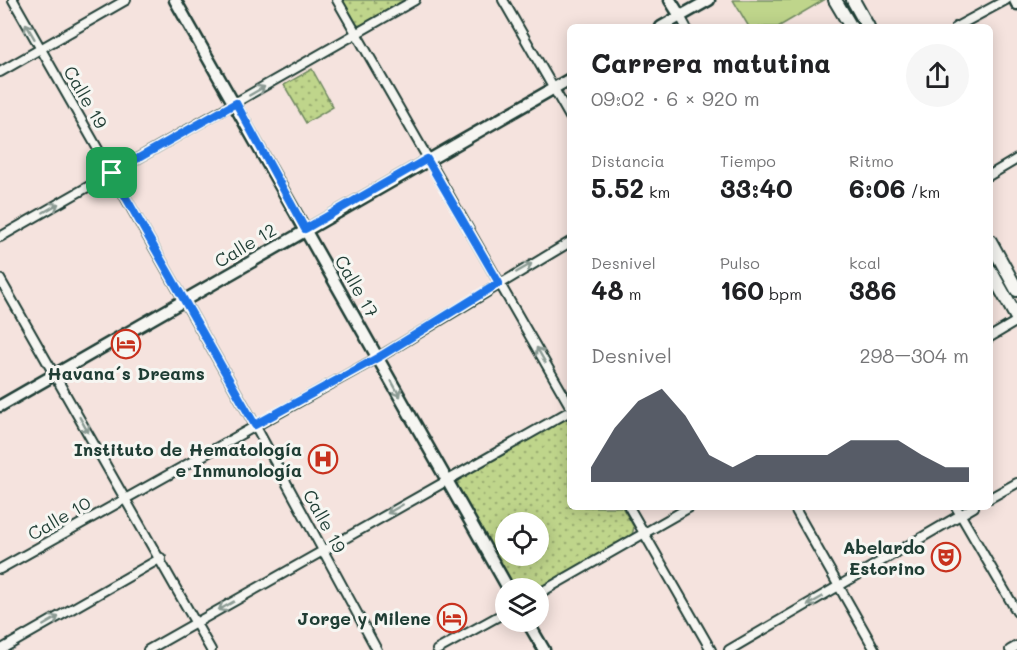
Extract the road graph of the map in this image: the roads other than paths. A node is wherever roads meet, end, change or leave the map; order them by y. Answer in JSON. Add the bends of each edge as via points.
{"nodes":[{"id":1,"x":13,"y":0,"type":"edge"},
{"id":2,"x":126,"y":0,"type":"edge"},
{"id":3,"x":176,"y":0,"type":"edge"},
{"id":4,"x":337,"y":0,"type":"edge"},
{"id":5,"x":415,"y":0,"type":"edge"},
{"id":6,"x":503,"y":0,"type":"edge"},
{"id":7,"x":670,"y":0,"type":"edge"},
{"id":8,"x":709,"y":0,"type":"edge"},
{"id":9,"x":835,"y":0,"type":"edge"},
{"id":10,"x":853,"y":0,"type":"edge"},
{"id":11,"x":1006,"y":0,"type":"edge"},
{"id":12,"x":1015,"y":0,"type":"edge"},
{"id":13,"x":1017,"y":4,"type":"edge"},
{"id":14,"x":680,"y":16,"type":"junction"},
{"id":15,"x":666,"y":24,"type":"edge"},
{"id":16,"x":684,"y":24,"type":"edge"},
{"id":17,"x":848,"y":24,"type":"edge"},
{"id":18,"x":866,"y":24,"type":"edge"},
{"id":19,"x":962,"y":24,"type":"edge"},
{"id":20,"x":356,"y":34,"type":"junction"},
{"id":21,"x":40,"y":49,"type":"junction"},
{"id":22,"x":0,"y":72,"type":"edge"},
{"id":23,"x":567,"y":81,"type":"edge"},
{"id":24,"x":554,"y":88,"type":"junction"},
{"id":25,"x":236,"y":103,"type":"junction"},
{"id":26,"x":567,"y":112,"type":"edge"},
{"id":27,"x":427,"y":159,"type":"junction"},
{"id":28,"x":1017,"y":159,"type":"edge"},
{"id":29,"x":112,"y":173,"type":"junction"},
{"id":30,"x":993,"y":173,"type":"edge"},
{"id":31,"x":305,"y":229,"type":"junction"},
{"id":32,"x":0,"y":237,"type":"edge"},
{"id":33,"x":567,"y":244,"type":"edge"},
{"id":34,"x":993,"y":246,"type":"edge"},
{"id":35,"x":993,"y":276,"type":"edge"},
{"id":36,"x":0,"y":279,"type":"edge"},
{"id":37,"x":499,"y":283,"type":"junction"},
{"id":38,"x":1017,"y":290,"type":"edge"},
{"id":39,"x":184,"y":300,"type":"junction"},
{"id":40,"x":1017,"y":320,"type":"edge"},
{"id":41,"x":993,"y":335,"type":"edge"},
{"id":42,"x":379,"y":357,"type":"junction"},
{"id":43,"x":55,"y":374,"type":"junction"},
{"id":44,"x":567,"y":401,"type":"edge"},
{"id":45,"x":0,"y":406,"type":"edge"},
{"id":46,"x":567,"y":413,"type":"edge"},
{"id":47,"x":255,"y":425,"type":"junction"},
{"id":48,"x":446,"y":480,"type":"junction"},
{"id":49,"x":1017,"y":483,"type":"edge"},
{"id":50,"x":993,"y":496,"type":"edge"},
{"id":51,"x":124,"y":497,"type":"junction"},
{"id":52,"x":631,"y":510,"type":"edge"},
{"id":53,"x":685,"y":510,"type":"edge"},
{"id":54,"x":796,"y":510,"type":"edge"},
{"id":55,"x":958,"y":511,"type":"edge"},
{"id":56,"x":645,"y":535,"type":"junction"},
{"id":57,"x":324,"y":550,"type":"junction"},
{"id":58,"x":160,"y":558,"type":"junction"},
{"id":59,"x":0,"y":569,"type":"edge"},
{"id":60,"x":502,"y":578,"type":"edge"},
{"id":61,"x":840,"y":587,"type":"junction"},
{"id":62,"x":549,"y":588,"type":"edge"},
{"id":63,"x":1017,"y":612,"type":"edge"},
{"id":64,"x":495,"y":618,"type":"edge"},
{"id":65,"x":196,"y":622,"type":"junction"},
{"id":66,"x":533,"y":632,"type":"edge"},
{"id":67,"x":1017,"y":646,"type":"edge"},
{"id":68,"x":0,"y":650,"type":"edge"},
{"id":69,"x":148,"y":650,"type":"edge"},
{"id":70,"x":211,"y":650,"type":"edge"},
{"id":71,"x":377,"y":650,"type":"edge"},
{"id":72,"x":437,"y":650,"type":"edge"},
{"id":73,"x":544,"y":650,"type":"edge"},
{"id":74,"x":711,"y":650,"type":"edge"},
{"id":75,"x":729,"y":650,"type":"edge"},
{"id":76,"x":875,"y":650,"type":"edge"},
{"id":77,"x":1010,"y":650,"type":"edge"}],
"edges":[{"from":21,"to":1,"type":"street","name":"Calle 19","one_way":true},
{"from":2,"to":21,"type":"street"},
{"from":3,"to":25,"type":"street","name":"Calle 17"},
{"from":4,"to":20,"type":"street"},
{"from":5,"to":20,"type":"street"},
{"from":6,"to":24,"type":"street"},
{"from":7,"to":14,"type":"street"},
{"from":8,"to":14,"type":"street"},
{"from":9,"to":17,"type":"main road"},
{"from":10,"to":18,"type":"main road"},
{"from":11,"to":19,"type":"street"},
{"from":12,"to":13,"type":"street"},
{"from":14,"to":15,"type":"street"},
{"from":14,"to":16,"type":"street"},
{"from":25,"to":20,"type":"street","one_way":true},
{"from":20,"to":27,"type":"street"},
{"from":21,"to":22,"type":"street"},
{"from":21,"to":29,"type":"street","name":"Calle 19"},
{"from":23,"to":24,"type":"street","name":"Calle 12"},
{"from":24,"to":26,"type":"street"},
{"from":24,"to":27,"type":"street","name":"Calle 12"},
{"from":25,"to":29,"type":"street"},
{"from":25,"to":31,"type":"street","name":"Calle 17"},
{"from":27,"to":31,"type":"street","name":"Calle 12"},
{"from":27,"to":37,"type":"street"},
{"from":28,"to":30,"type":"street"},
{"from":32,"to":29,"type":"street","one_way":true},
{"from":29,"to":39,"type":"street","name":"Calle 19"},
{"from":31,"to":39,"type":"street","name":"Calle 12"},
{"from":31,"to":42,"type":"street","name":"Calle 17"},
{"from":37,"to":33,"type":"street","name":"Calle 10","one_way":true},
{"from":34,"to":38,"type":"main road"},
{"from":35,"to":40,"type":"main road"},
{"from":36,"to":43,"type":"street"},
{"from":37,"to":42,"type":"street","name":"Calle 10"},
{"from":44,"to":37,"type":"street","one_way":true},
{"from":39,"to":43,"type":"street","name":"Calle 12"},
{"from":39,"to":47,"type":"street","name":"Calle 19"},
{"from":40,"to":41,"type":"street"},
{"from":42,"to":47,"type":"street","name":"Calle 10"},
{"from":42,"to":48,"type":"street","name":"Calle 17","one_way":true},
{"from":43,"to":45,"type":"street","name":"Calle 12"},
{"from":43,"to":51,"type":"street","one_way":true},
{"from":46,"to":48,"type":"street"},
{"from":47,"to":51,"type":"street","name":"Calle 10"},
{"from":47,"to":57,"type":"street","name":"Calle 19"},
{"from":48,"to":57,"type":"street","one_way":true},
{"from":48,"to":60,"type":"street","name":"Calle 17"},
{"from":49,"to":50,"type":"street"},
{"from":51,"to":58,"type":"street"},
{"from":51,"to":59,"type":"street","name":"Calle 10"},
{"from":52,"to":56,"type":"street"},
{"from":53,"to":56,"type":"street"},
{"from":54,"to":61,"type":"street"},
{"from":55,"to":61,"type":"street"},
{"from":55,"to":63,"type":"street"},
{"from":56,"to":62,"type":"street"},
{"from":56,"to":74,"type":"street"},
{"from":57,"to":65,"type":"street","one_way":true},
{"from":57,"to":71,"type":"street","name":"Calle 19"},
{"from":58,"to":65,"type":"street"},
{"from":68,"to":58,"type":"street","one_way":true},
{"from":61,"to":75,"type":"street","one_way":true},
{"from":61,"to":76,"type":"street"},
{"from":64,"to":72,"type":"street"},
{"from":65,"to":69,"type":"street"},
{"from":65,"to":70,"type":"street"},
{"from":66,"to":73,"type":"street"},
{"from":67,"to":77,"type":"street"}]}
